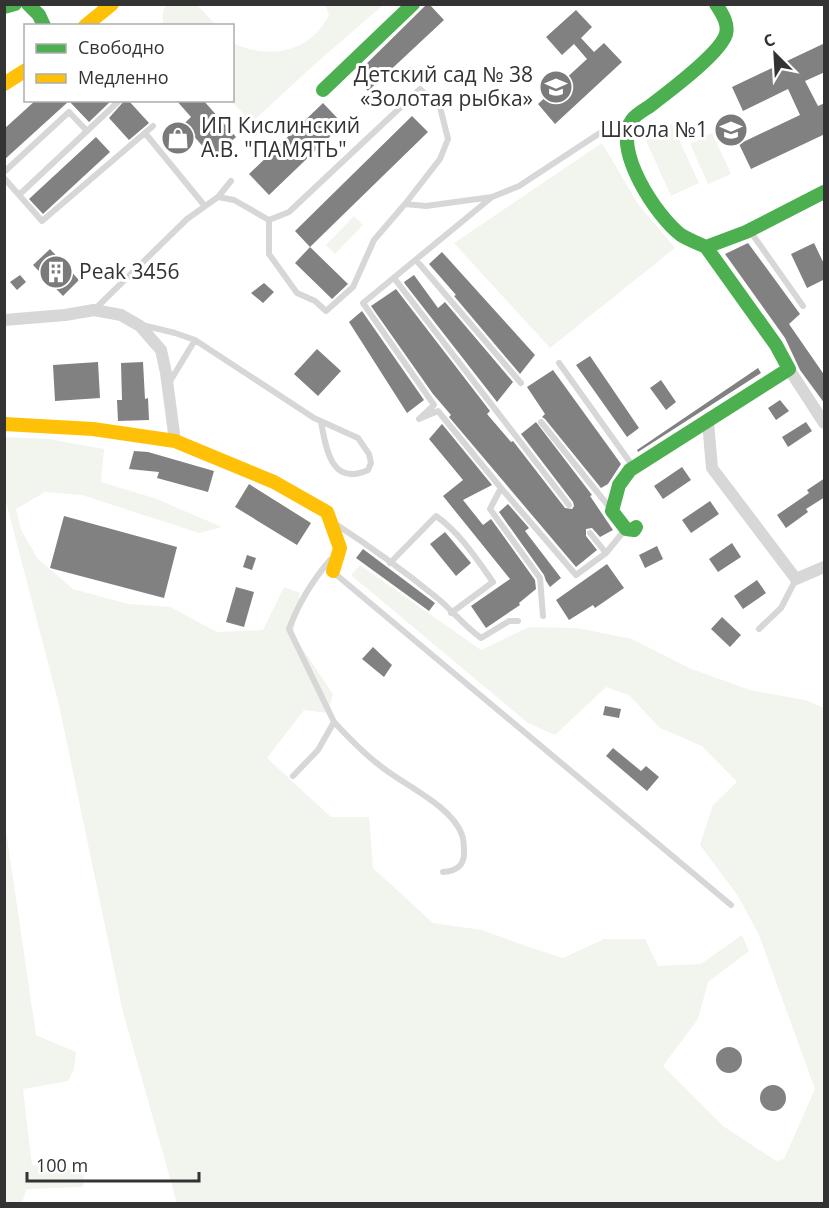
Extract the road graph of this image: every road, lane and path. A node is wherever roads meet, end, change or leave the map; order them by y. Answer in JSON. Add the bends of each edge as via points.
{"nodes":[{"id":1,"x":15,"y":4,"type":"edge"},
{"id":2,"x":28,"y":4,"type":"edge"},
{"id":3,"x":112,"y":4,"type":"edge"},
{"id":4,"x":413,"y":4,"type":"edge"},
{"id":5,"x":716,"y":4,"type":"edge"},
{"id":6,"x":4,"y":7,"type":"edge"},
{"id":7,"x":43,"y":24,"type":"edge"},
{"id":8,"x":87,"y":24,"type":"edge"},
{"id":9,"x":24,"y":71,"type":"edge"},
{"id":10,"x":4,"y":84,"type":"edge"},
{"id":11,"x":323,"y":90,"type":"dead end"},
{"id":12,"x":118,"y":102,"type":"edge"},
{"id":13,"x":631,"y":121,"type":"junction"},
{"id":14,"x":153,"y":126,"type":"dead end"},
{"id":15,"x":87,"y":131,"type":"junction"},
{"id":16,"x":145,"y":133,"type":"junction"},
{"id":17,"x":4,"y":171,"type":"edge"},
{"id":18,"x":4,"y":178,"type":"edge"},
{"id":19,"x":231,"y":181,"type":"dead end"},
{"id":20,"x":825,"y":192,"type":"edge"},
{"id":21,"x":19,"y":195,"type":"junction"},
{"id":22,"x":218,"y":197,"type":"junction"},
{"id":23,"x":492,"y":197,"type":"junction"},
{"id":24,"x":405,"y":204,"type":"junction"},
{"id":25,"x":204,"y":205,"type":"junction"},
{"id":26,"x":269,"y":220,"type":"junction"},
{"id":27,"x":750,"y":230,"type":"junction"},
{"id":28,"x":706,"y":247,"type":"junction"},
{"id":29,"x":416,"y":260,"type":"junction"},
{"id":30,"x":394,"y":278,"type":"junction"},
{"id":31,"x":804,"y":306,"type":"dead end"},
{"id":32,"x":94,"y":310,"type":"junction"},
{"id":33,"x":4,"y":320,"type":"edge"},
{"id":34,"x":136,"y":324,"type":"junction"},
{"id":35,"x":195,"y":340,"type":"junction"},
{"id":36,"x":559,"y":363,"type":"dead end"},
{"id":37,"x":789,"y":369,"type":"junction"},
{"id":38,"x":521,"y":382,"type":"dead end"},
{"id":39,"x":168,"y":385,"type":"junction"},
{"id":40,"x":321,"y":422,"type":"junction"},
{"id":41,"x":541,"y":422,"type":"dead end"},
{"id":42,"x":708,"y":422,"type":"junction"},
{"id":43,"x":825,"y":423,"type":"edge"},
{"id":44,"x":4,"y":424,"type":"edge"},
{"id":45,"x":174,"y":441,"type":"junction"},
{"id":46,"x":634,"y":467,"type":"junction"},
{"id":47,"x":501,"y":488,"type":"junction"},
{"id":48,"x":569,"y":505,"type":"dead end"},
{"id":49,"x":612,"y":511,"type":"junction"},
{"id":50,"x":331,"y":521,"type":"junction"},
{"id":51,"x":631,"y":528,"type":"joint"},
{"id":52,"x":590,"y":533,"type":"dead end"},
{"id":53,"x":340,"y":548,"type":"junction"},
{"id":54,"x":606,"y":553,"type":"junction"},
{"id":55,"x":390,"y":563,"type":"junction"},
{"id":56,"x":825,"y":567,"type":"edge"},
{"id":57,"x":333,"y":571,"type":"joint"},
{"id":58,"x":796,"y":579,"type":"junction"},
{"id":59,"x":451,"y":613,"type":"junction"},
{"id":60,"x":543,"y":616,"type":"dead end"},
{"id":61,"x":518,"y":621,"type":"dead end"},
{"id":62,"x":759,"y":629,"type":"dead end"},
{"id":63,"x":334,"y":723,"type":"junction"},
{"id":64,"x":293,"y":776,"type":"dead end"},
{"id":65,"x":443,"y":872,"type":"dead end"},
{"id":66,"x":731,"y":905,"type":"dead end"}],
"edges":[{"from":1,"to":6,"type":"street"},
{"from":2,"to":7,"type":"street"},
{"from":3,"to":8,"type":"street"},
{"from":4,"to":11,"type":"street"},
{"from":5,"to":13,"type":"street","via":[[726,26],[720,46]]},
{"from":9,"to":10,"type":"street"},
{"from":12,"to":15,"type":"lane"},
{"from":13,"to":23,"type":"lane","via":[[606,129],[519,186]]},
{"from":13,"to":28,"type":"street","via":[[626,134],[632,164],[645,194],[680,235]]},
{"from":14,"to":16,"type":"lane"},
{"from":15,"to":17,"type":"lane","via":[[69,112]]},
{"from":15,"to":21,"type":"lane"},
{"from":16,"to":21,"type":"lane","via":[[42,221]]},
{"from":16,"to":25,"type":"lane"},
{"from":18,"to":21,"type":"lane"},
{"from":19,"to":22,"type":"lane"},
{"from":20,"to":27,"type":"street"},
{"from":22,"to":25,"type":"lane"},
{"from":22,"to":26,"type":"lane","via":[[234,200]]},
{"from":23,"to":24,"type":"lane","via":[[426,207]]},
{"from":23,"to":29,"type":"lane"},
{"from":24,"to":26,"type":"lane","via":[[374,240],[353,287],[326,311],[297,293],[269,254]]},
{"from":24,"to":26,"type":"lane","via":[[440,159],[448,139],[440,107],[420,89],[289,212]]},
{"from":25,"to":32,"type":"lane"},
{"from":27,"to":28,"type":"street"},
{"from":27,"to":31,"type":"lane"},
{"from":28,"to":37,"type":"street"},
{"from":29,"to":30,"type":"lane"},
{"from":29,"to":38,"type":"lane"},
{"from":30,"to":47,"type":"lane","via":[[363,303],[434,405],[419,419],[438,411]]},
{"from":30,"to":48,"type":"lane"},
{"from":32,"to":33,"type":"street"},
{"from":32,"to":34,"type":"street","via":[[121,315]]},
{"from":34,"to":35,"type":"lane"},
{"from":34,"to":39,"type":"street","via":[[161,350]]},
{"from":35,"to":39,"type":"lane"},
{"from":35,"to":40,"type":"lane"},
{"from":36,"to":46,"type":"lane"},
{"from":37,"to":42,"type":"street"},
{"from":37,"to":43,"type":"street"},
{"from":39,"to":45,"type":"street"},
{"from":40,"to":40,"type":"lane","via":[[326,451],[338,469],[348,474],[368,470],[369,454],[358,438]]},
{"from":41,"to":49,"type":"lane"},
{"from":42,"to":46,"type":"street"},
{"from":42,"to":58,"type":"street","via":[[712,468]]},
{"from":44,"to":45,"type":"street","via":[[93,429]]},
{"from":45,"to":50,"type":"street","via":[[285,488],[327,512]]},
{"from":46,"to":49,"type":"street","via":[[619,485]]},
{"from":47,"to":54,"type":"lane","via":[[576,575]]},
{"from":47,"to":60,"type":"lane","via":[[490,510],[540,578]]},
{"from":49,"to":51,"type":"street"},
{"from":50,"to":53,"type":"street"},
{"from":50,"to":55,"type":"lane"},
{"from":51,"to":54,"type":"lane"},
{"from":52,"to":54,"type":"lane"},
{"from":53,"to":57,"type":"street"},
{"from":53,"to":63,"type":"lane","via":[[312,581],[289,628]]},
{"from":55,"to":59,"type":"lane","via":[[438,598]]},
{"from":55,"to":59,"type":"lane","via":[[436,516],[449,525],[493,582]]},
{"from":56,"to":58,"type":"street"},
{"from":57,"to":66,"type":"lane"},
{"from":58,"to":62,"type":"lane","via":[[781,608]]},
{"from":59,"to":61,"type":"lane","via":[[481,638],[508,621]]},
{"from":63,"to":64,"type":"lane","via":[[318,750]]},
{"from":63,"to":65,"type":"lane","via":[[361,751],[428,797],[458,826],[463,837],[463,861],[458,868]]}]}
